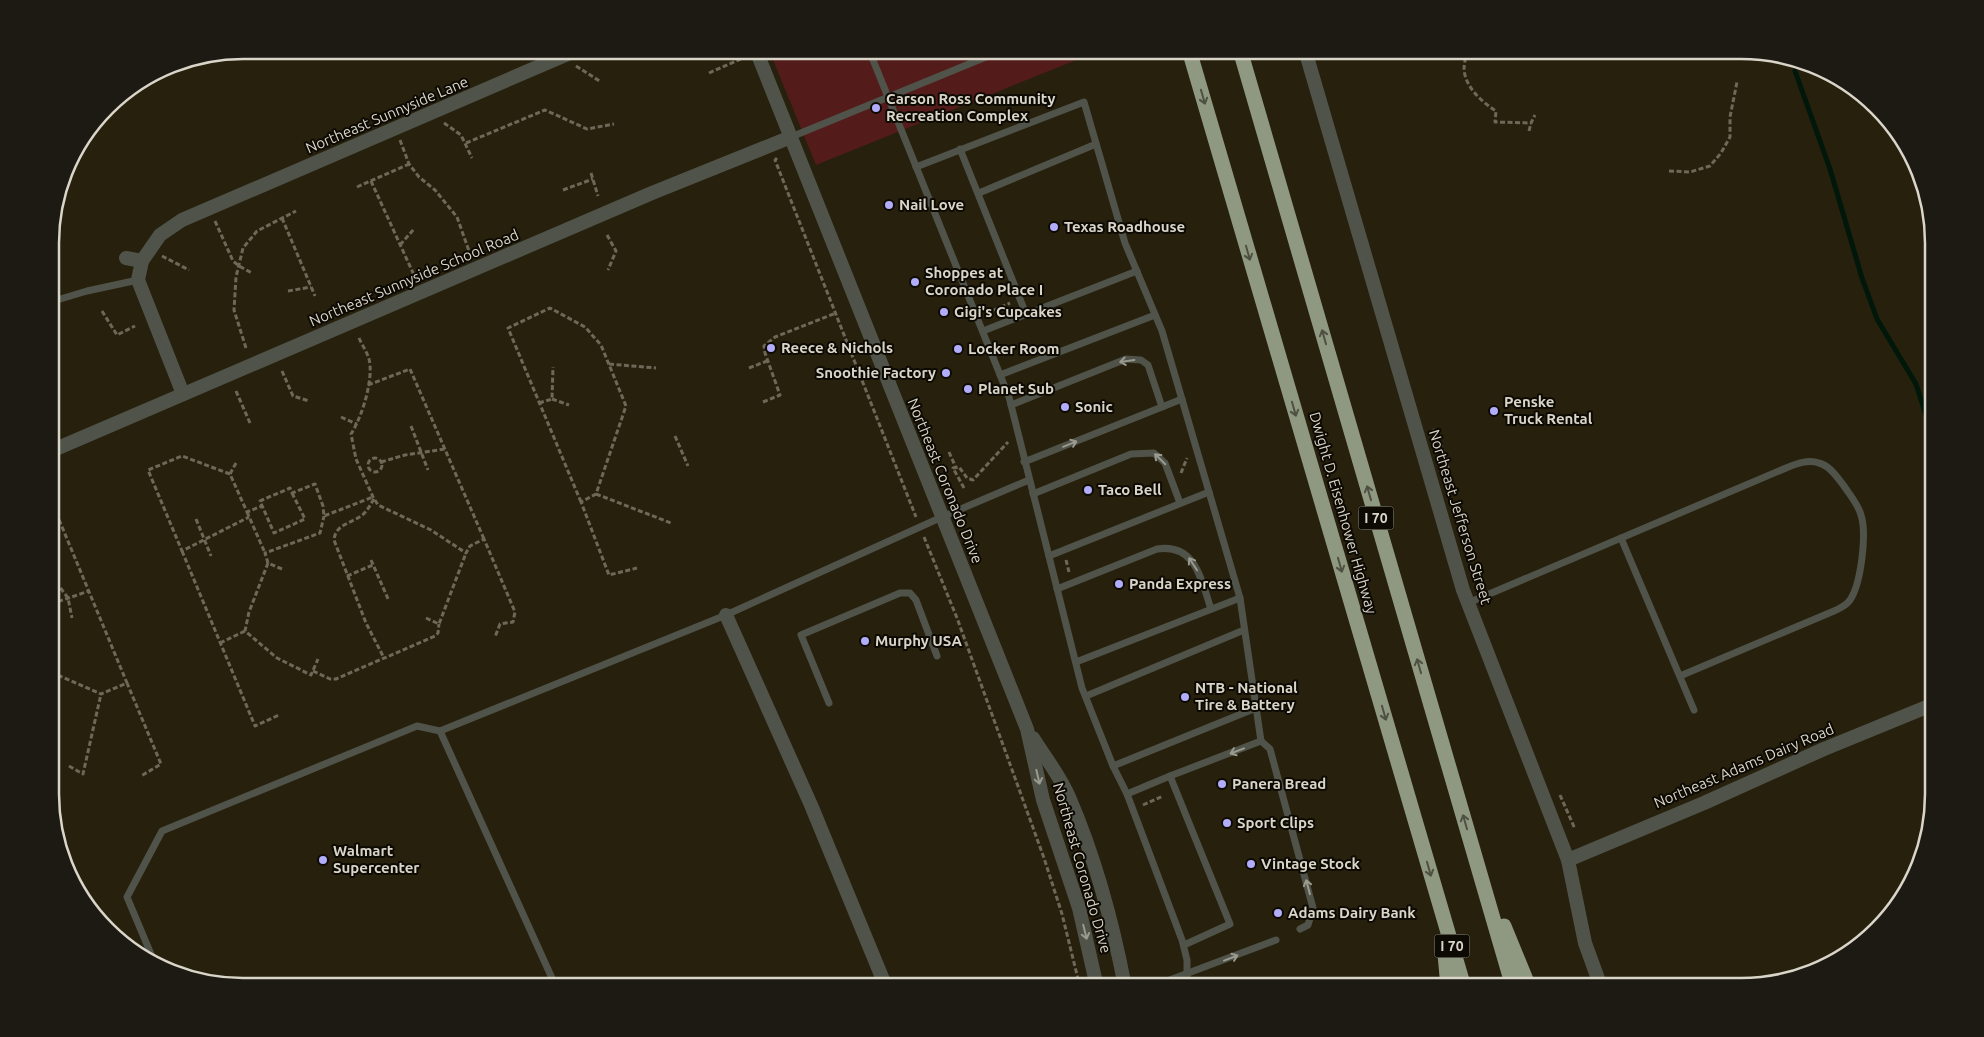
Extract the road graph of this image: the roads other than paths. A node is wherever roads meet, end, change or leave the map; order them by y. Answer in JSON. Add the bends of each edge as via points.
{"nodes":[{"id":1,"x":556,"y":59,"type":"edge"},
{"id":2,"x":760,"y":59,"type":"edge"},
{"id":3,"x":872,"y":59,"type":"edge"},
{"id":4,"x":981,"y":59,"type":"edge"},
{"id":5,"x":1192,"y":59,"type":"edge"},
{"id":6,"x":1243,"y":59,"type":"edge"},
{"id":7,"x":1308,"y":59,"type":"edge"},
{"id":8,"x":888,"y":97,"type":"junction"},
{"id":9,"x":791,"y":137,"type":"junction"},
{"id":10,"x":1096,"y":144,"type":"junction"},
{"id":11,"x":960,"y":150,"type":"junction"},
{"id":12,"x":916,"y":167,"type":"junction"},
{"id":13,"x":979,"y":193,"type":"junction"},
{"id":14,"x":126,"y":258,"type":"dead end"},
{"id":15,"x":142,"y":261,"type":"junction"},
{"id":16,"x":1137,"y":272,"type":"junction"},
{"id":17,"x":138,"y":280,"type":"junction"},
{"id":18,"x":59,"y":299,"type":"edge"},
{"id":19,"x":1026,"y":314,"type":"junction"},
{"id":20,"x":1155,"y":315,"type":"junction"},
{"id":21,"x":982,"y":331,"type":"junction"},
{"id":22,"x":1000,"y":375,"type":"junction"},
{"id":23,"x":183,"y":394,"type":"junction"},
{"id":24,"x":1182,"y":399,"type":"junction"},
{"id":25,"x":1011,"y":404,"type":"junction"},
{"id":26,"x":1162,"y":406,"type":"junction"},
{"id":27,"x":59,"y":448,"type":"edge"},
{"id":28,"x":1024,"y":462,"type":"junction"},
{"id":29,"x":1029,"y":480,"type":"junction"},
{"id":30,"x":1209,"y":492,"type":"junction"},
{"id":31,"x":1033,"y":494,"type":"junction"},
{"id":32,"x":1180,"y":503,"type":"junction"},
{"id":33,"x":942,"y":517,"type":"junction"},
{"id":34,"x":1621,"y":538,"type":"junction"},
{"id":35,"x":1049,"y":556,"type":"junction"},
{"id":36,"x":1057,"y":589,"type":"junction"},
{"id":37,"x":1240,"y":598,"type":"junction"},
{"id":38,"x":1468,"y":603,"type":"junction"},
{"id":39,"x":1211,"y":609,"type":"junction"},
{"id":40,"x":726,"y":615,"type":"junction"},
{"id":41,"x":1244,"y":630,"type":"junction"},
{"id":42,"x":937,"y":656,"type":"dead end"},
{"id":43,"x":1076,"y":662,"type":"junction"},
{"id":44,"x":1680,"y":676,"type":"junction"},
{"id":45,"x":1086,"y":696,"type":"junction"},
{"id":46,"x":829,"y":703,"type":"dead end"},
{"id":47,"x":1256,"y":708,"type":"junction"},
{"id":48,"x":1925,"y":708,"type":"edge"},
{"id":49,"x":1694,"y":710,"type":"dead end"},
{"id":50,"x":1027,"y":729,"type":"junction"},
{"id":51,"x":440,"y":731,"type":"junction"},
{"id":52,"x":1261,"y":742,"type":"junction"},
{"id":53,"x":1113,"y":766,"type":"junction"},
{"id":54,"x":1170,"y":776,"type":"junction"},
{"id":55,"x":1127,"y":794,"type":"junction"},
{"id":56,"x":1474,"y":853,"type":"junction"},
{"id":57,"x":1568,"y":860,"type":"junction"},
{"id":58,"x":1440,"y":906,"type":"junction"},
{"id":59,"x":1300,"y":929,"type":"dead end"},
{"id":60,"x":1276,"y":940,"type":"dead end"},
{"id":61,"x":1184,"y":945,"type":"junction"},
{"id":62,"x":151,"y":954,"type":"edge"},
{"id":63,"x":1186,"y":975,"type":"junction"},
{"id":64,"x":552,"y":978,"type":"edge"},
{"id":65,"x":882,"y":978,"type":"edge"},
{"id":66,"x":1096,"y":978,"type":"edge"},
{"id":67,"x":1123,"y":978,"type":"edge"},
{"id":68,"x":1177,"y":978,"type":"edge"},
{"id":69,"x":1186,"y":978,"type":"edge"},
{"id":70,"x":1447,"y":978,"type":"edge"},
{"id":71,"x":1461,"y":978,"type":"edge"},
{"id":72,"x":1509,"y":978,"type":"edge"},
{"id":73,"x":1525,"y":978,"type":"edge"},
{"id":74,"x":1598,"y":978,"type":"edge"}],
"edges":[{"from":1,"to":15,"type":"street","name":"Northeast Sunnyside Lane","via":[[182,220],[160,235]]},
{"from":2,"to":9,"type":"street","name":"Northeast Coronado Drive"},
{"from":3,"to":8,"type":"lane"},
{"from":4,"to":8,"type":"lane"},
{"from":5,"to":58,"type":"highway","name":"Dwight D. Eisenhower Highway","number":"I 70","one_way":true},
{"from":56,"to":6,"type":"highway","name":"Dwight D. Eisenhower Highway","number":"I 70","one_way":true},
{"from":7,"to":38,"type":"street","name":"Northeast Jefferson Street"},
{"from":8,"to":9,"type":"lane"},
{"from":8,"to":12,"type":"lane"},
{"from":9,"to":23,"type":"street","name":"Northeast Sunnyside School Road","via":[[652,193]]},
{"from":9,"to":33,"type":"street","name":"Northeast Coronado Drive"},
{"from":10,"to":11,"type":"lane","via":[[1084,102]]},
{"from":10,"to":13,"type":"lane"},
{"from":10,"to":16,"type":"lane","via":[[1125,243]]},
{"from":11,"to":12,"type":"lane"},
{"from":11,"to":13,"type":"lane"},
{"from":12,"to":21,"type":"lane"},
{"from":13,"to":19,"type":"lane"},
{"from":14,"to":15,"type":"street"},
{"from":15,"to":17,"type":"street"},
{"from":16,"to":19,"type":"lane"},
{"from":16,"to":20,"type":"lane"},
{"from":17,"to":18,"type":"lane"},
{"from":17,"to":23,"type":"street"},
{"from":19,"to":21,"type":"lane"},
{"from":20,"to":22,"type":"lane"},
{"from":20,"to":24,"type":"lane"},
{"from":21,"to":22,"type":"lane"},
{"from":22,"to":25,"type":"lane"},
{"from":23,"to":27,"type":"street","name":"Northeast Sunnyside School Road"},
{"from":24,"to":26,"type":"lane"},
{"from":24,"to":30,"type":"lane"},
{"from":26,"to":25,"type":"lane","one_way":true,"via":[[1148,364],[1126,359]]},
{"from":25,"to":28,"type":"lane"},
{"from":28,"to":26,"type":"lane","one_way":true},
{"from":28,"to":29,"type":"lane"},
{"from":29,"to":31,"type":"lane"},
{"from":29,"to":33,"type":"lane"},
{"from":30,"to":32,"type":"lane"},
{"from":30,"to":37,"type":"lane"},
{"from":32,"to":31,"type":"lane","one_way":true,"via":[[1165,463],[1154,453],[1131,454]]},
{"from":31,"to":35,"type":"lane"},
{"from":32,"to":35,"type":"lane"},
{"from":33,"to":40,"type":"lane"},
{"from":33,"to":50,"type":"street","name":"Northeast Coronado Drive"},
{"from":34,"to":38,"type":"lane"},
{"from":34,"to":44,"type":"lane"},
{"from":34,"to":44,"type":"lane","via":[[1786,468],[1810,461],[1829,468],[1861,513],[1864,536],[1860,564],[1856,586],[1846,605]]},
{"from":35,"to":36,"type":"lane"},
{"from":39,"to":36,"type":"lane","one_way":true,"via":[[1194,562],[1183,553],[1166,548],[1156,549]]},
{"from":36,"to":43,"type":"lane"},
{"from":37,"to":39,"type":"lane"},
{"from":37,"to":41,"type":"lane"},
{"from":38,"to":57,"type":"street","name":"Northeast Jefferson Street"},
{"from":39,"to":43,"type":"lane"},
{"from":40,"to":51,"type":"lane"},
{"from":40,"to":65,"type":"street","via":[[811,805]]},
{"from":41,"to":45,"type":"lane"},
{"from":41,"to":47,"type":"lane"},
{"from":42,"to":46,"type":"lane","via":[[916,600],[910,593],[900,593],[801,635]]},
{"from":43,"to":45,"type":"lane"},
{"from":44,"to":49,"type":"lane"},
{"from":45,"to":53,"type":"lane"},
{"from":47,"to":52,"type":"lane"},
{"from":47,"to":53,"type":"lane"},
{"from":48,"to":57,"type":"street","name":"Northeast Adams Dairy Road"},
{"from":50,"to":66,"type":"street","name":"Northeast Coronado Drive","one_way":true,"via":[[1043,800],[1079,908]]},
{"from":50,"to":67,"type":"street","name":"Northeast Coronado Drive","via":[[1068,795],[1104,901]]},
{"from":51,"to":62,"type":"lane","via":[[417,726],[162,831],[127,897]]},
{"from":51,"to":64,"type":"lane"},
{"from":52,"to":54,"type":"lane","one_way":true},
{"from":59,"to":52,"type":"lane","one_way":true,"via":[[1308,925],[1313,908],[1270,749]]},
{"from":53,"to":55,"type":"lane"},
{"from":54,"to":55,"type":"lane"},
{"from":54,"to":61,"type":"lane","via":[[1230,924]]},
{"from":55,"to":61,"type":"lane"},
{"from":56,"to":72,"type":"highway","name":"Dwight D. Eisenhower Highway","number":"I 70"},
{"from":56,"to":73,"type":"highway"},
{"from":57,"to":74,"type":"street","name":"Northeast Jefferson Street","via":[[1585,943]]},
{"from":58,"to":70,"type":"highway"},
{"from":58,"to":71,"type":"highway","name":"Dwight D. Eisenhower Highway","number":"I 70"},
{"from":63,"to":60,"type":"lane","one_way":true},
{"from":61,"to":63,"type":"lane"},
{"from":63,"to":68,"type":"lane"},
{"from":63,"to":69,"type":"lane"}]}
